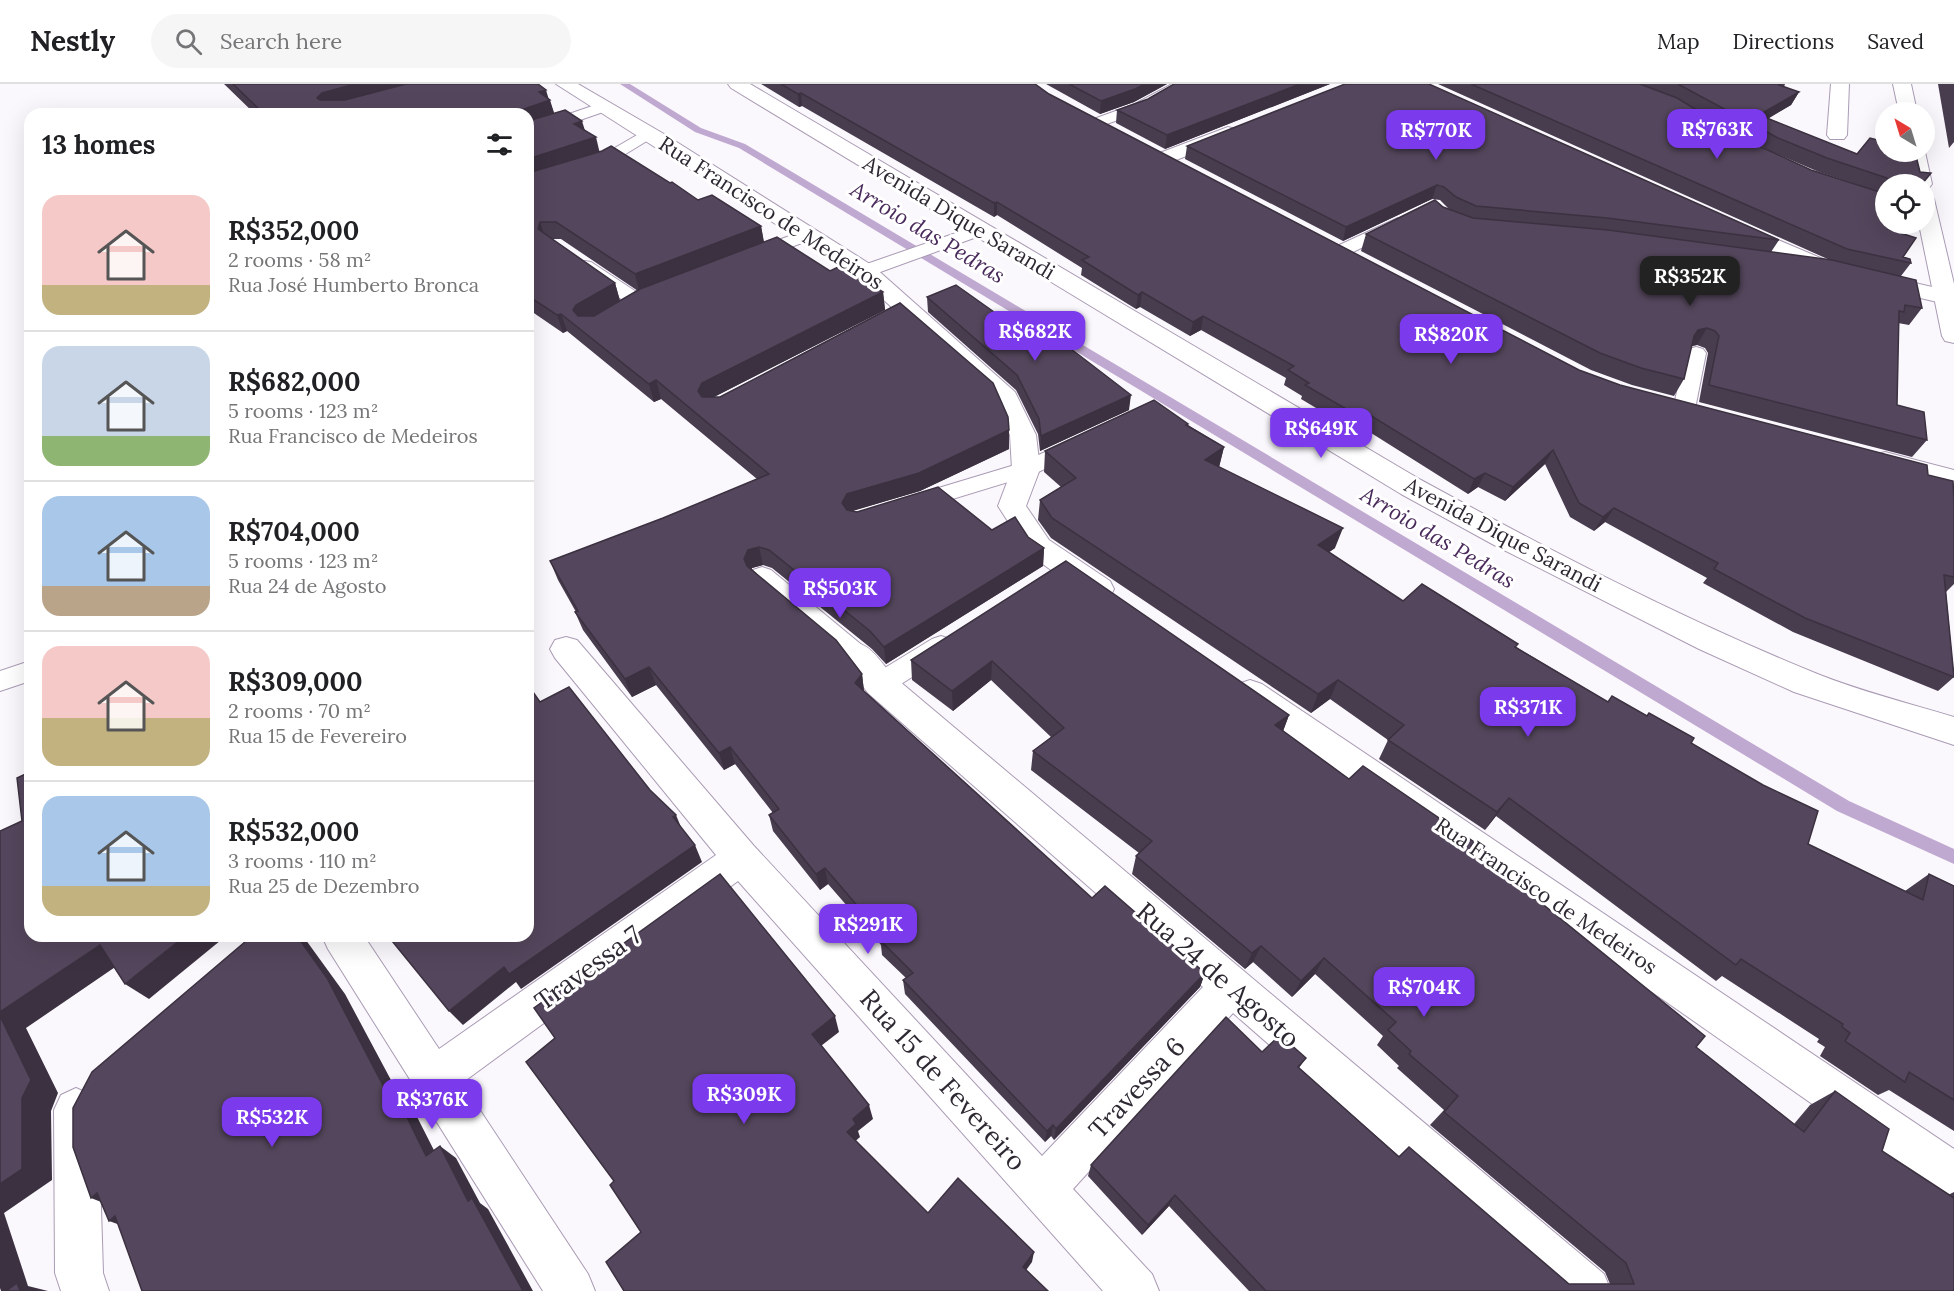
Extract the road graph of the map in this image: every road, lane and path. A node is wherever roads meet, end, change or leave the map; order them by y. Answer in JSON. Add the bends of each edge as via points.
{"nodes":[{"id":1,"x":565,"y":84,"type":"edge"},
{"id":2,"x":737,"y":84,"type":"edge"},
{"id":3,"x":1183,"y":84,"type":"edge"},
{"id":4,"x":1840,"y":84,"type":"edge"},
{"id":5,"x":1902,"y":84,"type":"edge"},
{"id":6,"x":1906,"y":102,"type":"edge"},
{"id":7,"x":604,"y":107,"type":"junction"},
{"id":8,"x":1076,"y":112,"type":"edge"},
{"id":9,"x":1096,"y":123,"type":"junction"},
{"id":10,"x":1242,"y":128,"type":"edge"},
{"id":11,"x":534,"y":131,"type":"edge"},
{"id":12,"x":649,"y":133,"type":"junction"},
{"id":13,"x":1837,"y":135,"type":"dead end"},
{"id":14,"x":1145,"y":148,"type":"junction"},
{"id":15,"x":1185,"y":169,"type":"edge"},
{"id":16,"x":534,"y":183,"type":"edge"},
{"id":17,"x":1412,"y":216,"type":"edge"},
{"id":18,"x":1715,"y":219,"type":"edge"},
{"id":19,"x":979,"y":230,"type":"junction"},
{"id":20,"x":809,"y":234,"type":"junction"},
{"id":21,"x":1931,"y":234,"type":"edge"},
{"id":22,"x":1320,"y":240,"type":"edge"},
{"id":23,"x":1341,"y":251,"type":"junction"},
{"id":24,"x":573,"y":257,"type":"edge"},
{"id":25,"x":1765,"y":261,"type":"edge"},
{"id":26,"x":1362,"y":262,"type":"edge"},
{"id":27,"x":734,"y":263,"type":"edge"},
{"id":28,"x":865,"y":270,"type":"junction"},
{"id":29,"x":1830,"y":270,"type":"junction"},
{"id":30,"x":659,"y":292,"type":"edge"},
{"id":31,"x":1946,"y":297,"type":"junction"},
{"id":32,"x":637,"y":301,"type":"junction"},
{"id":33,"x":619,"y":312,"type":"edge"},
{"id":34,"x":1954,"y":336,"type":"edge"},
{"id":35,"x":1696,"y":353,"type":"edge"},
{"id":36,"x":1684,"y":409,"type":"edge"},
{"id":37,"x":1098,"y":435,"type":"edge"},
{"id":38,"x":1864,"y":456,"type":"edge"},
{"id":39,"x":1026,"y":469,"type":"junction"},
{"id":40,"x":1954,"y":479,"type":"edge"},
{"id":41,"x":891,"y":510,"type":"edge"},
{"id":42,"x":762,"y":576,"type":"edge"},
{"id":43,"x":1125,"y":606,"type":"edge"},
{"id":44,"x":958,"y":634,"type":"edge"},
{"id":45,"x":566,"y":649,"type":"dead end"},
{"id":46,"x":854,"y":653,"type":"joint"},
{"id":47,"x":24,"y":674,"type":"edge"},
{"id":48,"x":1223,"y":674,"type":"edge"},
{"id":49,"x":0,"y":681,"type":"edge"},
{"id":50,"x":880,"y":684,"type":"junction"},
{"id":51,"x":1954,"y":731,"type":"edge"},
{"id":52,"x":741,"y":858,"type":"junction"},
{"id":53,"x":346,"y":942,"type":"edge"},
{"id":54,"x":1231,"y":986,"type":"junction"},
{"id":55,"x":94,"y":1077,"type":"edge"},
{"id":56,"x":435,"y":1077,"type":"junction"},
{"id":57,"x":1954,"y":1176,"type":"edge"},
{"id":58,"x":1042,"y":1189,"type":"junction"},
{"id":59,"x":85,"y":1291,"type":"edge"},
{"id":60,"x":571,"y":1291,"type":"edge"},
{"id":61,"x":1135,"y":1291,"type":"edge"},
{"id":62,"x":1587,"y":1291,"type":"edge"}],
"edges":[{"from":1,"to":7,"type":"street","name":"Rua Francisco de Medeiros"},
{"from":2,"to":19,"type":"street","name":"Avenida Dique Sarandi"},
{"from":3,"to":9,"type":"lane","via":[[1140,107]]},
{"from":4,"to":13,"type":"street"},
{"from":5,"to":6,"type":"street"},
{"from":7,"to":11,"type":"lane"},
{"from":7,"to":12,"type":"street","name":"Rua Francisco de Medeiros"},
{"from":8,"to":9,"type":"street"},
{"from":9,"to":14,"type":"street"},
{"from":10,"to":14,"type":"street"},
{"from":12,"to":16,"type":"lane","via":[[600,164]]},
{"from":12,"to":20,"type":"street","name":"Rua Francisco de Medeiros"},
{"from":14,"to":15,"type":"street"},
{"from":17,"to":23,"type":"lane"},
{"from":18,"to":29,"type":"street"},
{"from":19,"to":28,"type":"lane"},
{"from":19,"to":51,"type":"street","name":"Avenida Dique Sarandi","via":[[1411,487],[1525,549],[1710,641],[1806,683]]},
{"from":20,"to":27,"type":"lane"},
{"from":20,"to":28,"type":"street","name":"Rua Francisco de Medeiros"},
{"from":21,"to":31,"type":"street"},
{"from":22,"to":23,"type":"street"},
{"from":23,"to":26,"type":"street"},
{"from":24,"to":32,"type":"lane"},
{"from":25,"to":29,"type":"lane"},
{"from":28,"to":39,"type":"street","name":"Rua Francisco de Medeiros","via":[[898,312],[1006,397],[1023,435]]},
{"from":29,"to":31,"type":"street"},
{"from":30,"to":32,"type":"lane"},
{"from":31,"to":34,"type":"street"},
{"from":32,"to":33,"type":"lane"},
{"from":35,"to":36,"type":"lane"},
{"from":37,"to":39,"type":"lane"},
{"from":38,"to":40,"type":"street"},
{"from":39,"to":41,"type":"lane"},
{"from":39,"to":43,"type":"street","name":"Rua Francisco de Medeiros","via":[[1012,506],[1056,572]]},
{"from":42,"to":46,"type":"lane"},
{"from":44,"to":50,"type":"lane"},
{"from":45,"to":52,"type":"street","name":"Rua 15 de Fevereiro"},
{"from":46,"to":50,"type":"street","name":"Rua 24 de Agosto"},
{"from":47,"to":49,"type":"lane"},
{"from":48,"to":57,"type":"street","name":"Rua Francisco de Medeiros"},
{"from":50,"to":54,"type":"street","name":"Rua 24 de Agosto"},
{"from":52,"to":56,"type":"street","name":"Travessa 7"},
{"from":52,"to":58,"type":"street","name":"Rua 15 de Fevereiro"},
{"from":53,"to":56,"type":"street"},
{"from":54,"to":58,"type":"street","name":"Travessa 6"},
{"from":54,"to":62,"type":"street","name":"Rua 24 de Agosto"},
{"from":55,"to":59,"type":"street","via":[[75,1111],[79,1273]]},
{"from":56,"to":60,"type":"street"},
{"from":58,"to":61,"type":"street","name":"Rua 15 de Fevereiro"}]}
